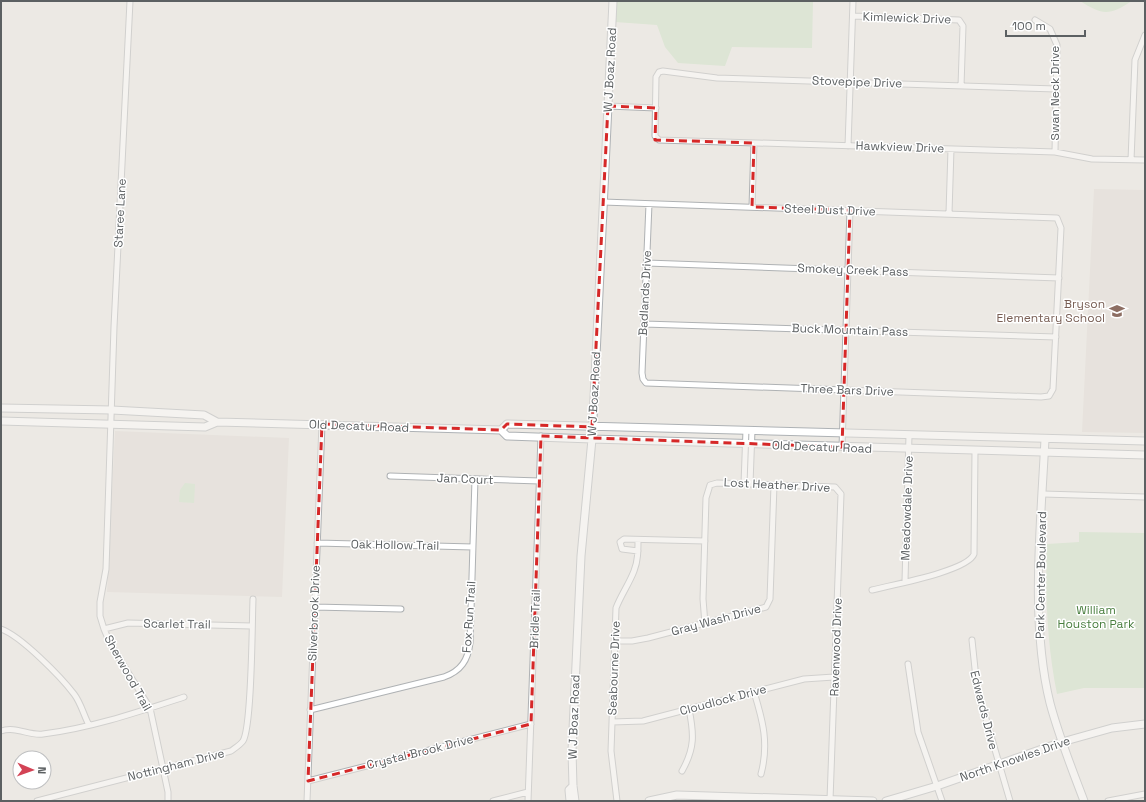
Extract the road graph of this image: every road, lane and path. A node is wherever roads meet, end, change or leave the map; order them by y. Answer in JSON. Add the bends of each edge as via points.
{"nodes":[{"id":1,"x":130,"y":1,"type":"edge"},
{"id":2,"x":613,"y":1,"type":"edge"},
{"id":3,"x":853,"y":1,"type":"edge"},
{"id":4,"x":853,"y":16,"type":"junction"},
{"id":5,"x":1035,"y":20,"type":"dead end"},
{"id":6,"x":1145,"y":35,"type":"edge"},
{"id":7,"x":850,"y":82,"type":"junction"},
{"id":8,"x":961,"y":86,"type":"junction"},
{"id":9,"x":1056,"y":89,"type":"junction"},
{"id":10,"x":608,"y":106,"type":"junction"},
{"id":11,"x":656,"y":108,"type":"junction"},
{"id":12,"x":754,"y":143,"type":"junction"},
{"id":13,"x":848,"y":146,"type":"junction"},
{"id":14,"x":951,"y":149,"type":"junction"},
{"id":15,"x":1055,"y":152,"type":"junction"},
{"id":16,"x":1131,"y":160,"type":"junction"},
{"id":17,"x":1145,"y":160,"type":"edge"},
{"id":18,"x":603,"y":202,"type":"junction"},
{"id":19,"x":650,"y":204,"type":"junction"},
{"id":20,"x":752,"y":207,"type":"junction"},
{"id":21,"x":850,"y":210,"type":"junction"},
{"id":22,"x":949,"y":213,"type":"junction"},
{"id":23,"x":647,"y":263,"type":"junction"},
{"id":24,"x":848,"y":270,"type":"junction"},
{"id":25,"x":1059,"y":278,"type":"junction"},
{"id":26,"x":644,"y":324,"type":"junction"},
{"id":27,"x":846,"y":330,"type":"junction"},
{"id":28,"x":1056,"y":337,"type":"junction"},
{"id":29,"x":644,"y":381,"type":"joint"},
{"id":30,"x":844,"y":390,"type":"junction"},
{"id":31,"x":1,"y":408,"type":"edge"},
{"id":32,"x":30,"y":409,"type":"junction"},
{"id":33,"x":112,"y":410,"type":"junction"},
{"id":34,"x":1,"y":421,"type":"edge"},
{"id":35,"x":29,"y":422,"type":"junction"},
{"id":36,"x":217,"y":422,"type":"junction"},
{"id":37,"x":112,"y":424,"type":"junction"},
{"id":38,"x":322,"y":424,"type":"junction"},
{"id":39,"x":592,"y":427,"type":"junction"},
{"id":40,"x":501,"y":430,"type":"junction"},
{"id":41,"x":749,"y":430,"type":"junction"},
{"id":42,"x":843,"y":433,"type":"junction"},
{"id":43,"x":909,"y":435,"type":"junction"},
{"id":44,"x":541,"y":436,"type":"junction"},
{"id":45,"x":592,"y":439,"type":"junction"},
{"id":46,"x":1045,"y":439,"type":"junction"},
{"id":47,"x":1145,"y":441,"type":"edge"},
{"id":48,"x":748,"y":444,"type":"junction"},
{"id":49,"x":842,"y":447,"type":"junction"},
{"id":50,"x":909,"y":449,"type":"junction"},
{"id":51,"x":975,"y":451,"type":"junction"},
{"id":52,"x":1044,"y":454,"type":"junction"},
{"id":53,"x":1145,"y":455,"type":"edge"},
{"id":54,"x":390,"y":476,"type":"dead end"},
{"id":55,"x":475,"y":479,"type":"junction"},
{"id":56,"x":540,"y":481,"type":"junction"},
{"id":57,"x":744,"y":484,"type":"junction"},
{"id":58,"x":750,"y":484,"type":"junction"},
{"id":59,"x":774,"y":485,"type":"junction"},
{"id":60,"x":841,"y":494,"type":"joint"},
{"id":61,"x":1043,"y":494,"type":"junction"},
{"id":62,"x":1145,"y":497,"type":"edge"},
{"id":63,"x":638,"y":540,"type":"junction"},
{"id":64,"x":704,"y":541,"type":"junction"},
{"id":65,"x":317,"y":543,"type":"junction"},
{"id":66,"x":473,"y":547,"type":"junction"},
{"id":67,"x":638,"y":551,"type":"junction"},
{"id":68,"x":905,"y":581,"type":"junction"},
{"id":69,"x":872,"y":590,"type":"dead end"},
{"id":70,"x":253,"y":599,"type":"dead end"},
{"id":71,"x":314,"y":607,"type":"junction"},
{"id":72,"x":401,"y":609,"type":"dead end"},
{"id":73,"x":706,"y":624,"type":"junction"},
{"id":74,"x":252,"y":626,"type":"junction"},
{"id":75,"x":1,"y":629,"type":"edge"},
{"id":76,"x":104,"y":629,"type":"junction"},
{"id":77,"x":972,"y":640,"type":"dead end"},
{"id":78,"x":615,"y":641,"type":"junction"},
{"id":79,"x":908,"y":664,"type":"dead end"},
{"id":80,"x":834,"y":677,"type":"junction"},
{"id":81,"x":754,"y":692,"type":"junction"},
{"id":82,"x":184,"y":697,"type":"dead end"},
{"id":83,"x":150,"y":708,"type":"junction"},
{"id":84,"x":689,"y":709,"type":"junction"},
{"id":85,"x":310,"y":710,"type":"junction"},
{"id":86,"x":612,"y":722,"type":"junction"},
{"id":87,"x":532,"y":724,"type":"junction"},
{"id":88,"x":1145,"y":724,"type":"edge"},
{"id":89,"x":89,"y":725,"type":"junction"},
{"id":90,"x":1,"y":731,"type":"edge"},
{"id":91,"x":1062,"y":742,"type":"junction"},
{"id":92,"x":998,"y":764,"type":"junction"},
{"id":93,"x":163,"y":768,"type":"junction"},
{"id":94,"x":682,"y":771,"type":"dead end"},
{"id":95,"x":761,"y":774,"type":"dead end"},
{"id":96,"x":308,"y":781,"type":"junction"},
{"id":97,"x":573,"y":786,"type":"junction"},
{"id":98,"x":937,"y":786,"type":"junction"},
{"id":99,"x":528,"y":792,"type":"junction"},
{"id":100,"x":1145,"y":794,"type":"edge"},
{"id":101,"x":830,"y":800,"type":"junction"},
{"id":102,"x":37,"y":801,"type":"edge"},
{"id":103,"x":168,"y":801,"type":"edge"},
{"id":104,"x":307,"y":801,"type":"edge"},
{"id":105,"x":493,"y":801,"type":"edge"},
{"id":106,"x":528,"y":801,"type":"edge"},
{"id":107,"x":570,"y":801,"type":"edge"},
{"id":108,"x":575,"y":801,"type":"edge"},
{"id":109,"x":617,"y":801,"type":"edge"},
{"id":110,"x":649,"y":801,"type":"edge"},
{"id":111,"x":873,"y":801,"type":"edge"},
{"id":112,"x":886,"y":801,"type":"edge"},
{"id":113,"x":942,"y":801,"type":"edge"},
{"id":114,"x":1010,"y":801,"type":"edge"},
{"id":115,"x":1084,"y":801,"type":"edge"},
{"id":116,"x":1108,"y":801,"type":"edge"}],
"edges":[{"from":1,"to":33,"type":"street","name":"Staree Lane"},
{"from":2,"to":10,"type":"main road","name":"W J Boaz Road"},
{"from":3,"to":4,"type":"street"},
{"from":4,"to":7,"type":"street"},
{"from":4,"to":8,"type":"street","name":"Kimlewick Drive","via":[[961,22]]},
{"from":5,"to":9,"type":"street","name":"Swan Neck Drive","via":[[1050,29],[1055,39],[1058,55]]},
{"from":6,"to":16,"type":"street","via":[[1135,60]]},
{"from":7,"to":8,"type":"street","name":"Stovepipe Drive"},
{"from":7,"to":11,"type":"street","name":"Stovepipe Drive","via":[[717,78],[659,72],[656,77]]},
{"from":7,"to":13,"type":"street"},
{"from":8,"to":9,"type":"street","name":"Stovepipe Drive"},
{"from":9,"to":15,"type":"street","name":"Swan Neck Drive"},
{"from":10,"to":11,"type":"street"},
{"from":10,"to":18,"type":"main road","name":"W J Boaz Road"},
{"from":11,"to":12,"type":"street","name":"Hawkview Drive","via":[[656,138],[659,140]]},
{"from":12,"to":13,"type":"street","name":"Hawkview Drive"},
{"from":12,"to":20,"type":"street"},
{"from":13,"to":14,"type":"street","name":"Hawkview Drive"},
{"from":14,"to":15,"type":"street","name":"Hawkview Drive"},
{"from":14,"to":22,"type":"street"},
{"from":15,"to":16,"type":"street","name":"Hawkview Drive","via":[[1086,158]]},
{"from":16,"to":17,"type":"street","name":"Hawkview Drive"},
{"from":18,"to":19,"type":"street","name":"Steel Dust Drive"},
{"from":18,"to":39,"type":"main road","name":"W J Boaz Road"},
{"from":19,"to":20,"type":"street","name":"Steel Dust Drive"},
{"from":19,"to":23,"type":"street","name":"Badlands Drive"},
{"from":20,"to":21,"type":"street","name":"Steel Dust Drive"},
{"from":21,"to":22,"type":"street","name":"Steel Dust Drive"},
{"from":21,"to":24,"type":"street"},
{"from":22,"to":25,"type":"street","name":"Steel Dust Drive","via":[[1057,218],[1061,228]]},
{"from":23,"to":24,"type":"street","name":"Smokey Creek Pass"},
{"from":23,"to":26,"type":"street","name":"Badlands Drive"},
{"from":24,"to":25,"type":"street","name":"Smokey Creek Pass"},
{"from":24,"to":27,"type":"street"},
{"from":25,"to":28,"type":"street"},
{"from":26,"to":27,"type":"street","name":"Buck Mountain Pass"},
{"from":26,"to":29,"type":"street","name":"Badlands Drive"},
{"from":27,"to":28,"type":"street","name":"Buck Mountain Pass"},
{"from":27,"to":30,"type":"street"},
{"from":28,"to":30,"type":"street","name":"Three Bars Drive","via":[[1053,389],[1050,395],[1041,397]]},
{"from":29,"to":30,"type":"street","name":"Three Bars Drive"},
{"from":30,"to":42,"type":"street"},
{"from":31,"to":32,"type":"main road","name":"Old Decatur Road"},
{"from":32,"to":33,"type":"main road","name":"Old Decatur Road"},
{"from":32,"to":35,"type":"main road"},
{"from":33,"to":36,"type":"main road","name":"Old Decatur Road","via":[[204,415]]},
{"from":33,"to":37,"type":"street","name":"Staree Lane"},
{"from":34,"to":35,"type":"main road","name":"Old Decatur Road"},
{"from":35,"to":37,"type":"main road","name":"Old Decatur Road"},
{"from":36,"to":37,"type":"main road","name":"Old Decatur Road","via":[[205,427]]},
{"from":36,"to":38,"type":"main road","name":"Old Decatur Road"},
{"from":37,"to":76,"type":"street","name":"Sherwood Trail","via":[[106,569],[100,602],[100,616]]},
{"from":38,"to":40,"type":"main road","name":"Old Decatur Road"},
{"from":38,"to":65,"type":"street","name":"Silverbrook Drive"},
{"from":39,"to":40,"type":"main road","name":"Old Decatur Road","via":[[507,424]]},
{"from":39,"to":41,"type":"main road","name":"Old Decatur Road"},
{"from":39,"to":45,"type":"main road","name":"W J Boaz Road"},
{"from":40,"to":44,"type":"main road","name":"Old Decatur Road","via":[[508,436]]},
{"from":41,"to":42,"type":"main road","name":"Old Decatur Road"},
{"from":41,"to":48,"type":"street"},
{"from":42,"to":43,"type":"main road","name":"Old Decatur Road"},
{"from":42,"to":49,"type":"street"},
{"from":43,"to":46,"type":"main road","name":"Old Decatur Road"},
{"from":43,"to":50,"type":"street","name":"Meadowdale Drive"},
{"from":44,"to":45,"type":"main road","name":"Old Decatur Road"},
{"from":44,"to":56,"type":"street","name":"Bridle Trail"},
{"from":45,"to":48,"type":"main road","name":"Old Decatur Road"},
{"from":45,"to":97,"type":"main road","name":"W J Boaz Road","via":[[581,556],[572,751]]},
{"from":46,"to":47,"type":"main road","name":"Old Decatur Road"},
{"from":46,"to":52,"type":"main road","name":"Park Center Boulevard"},
{"from":48,"to":49,"type":"main road","name":"Old Decatur Road"},
{"from":48,"to":57,"type":"street"},
{"from":48,"to":58,"type":"street"},
{"from":49,"to":50,"type":"main road","name":"Old Decatur Road"},
{"from":50,"to":51,"type":"main road","name":"Old Decatur Road"},
{"from":50,"to":68,"type":"street","name":"Meadowdale Drive"},
{"from":51,"to":52,"type":"main road","name":"Old Decatur Road"},
{"from":51,"to":68,"type":"street","via":[[972,559],[957,568]]},
{"from":52,"to":53,"type":"main road","name":"Old Decatur Road"},
{"from":52,"to":61,"type":"main road","name":"Park Center Boulevard"},
{"from":54,"to":55,"type":"street","name":"Jan Court"},
{"from":55,"to":56,"type":"street","name":"Jan Court"},
{"from":55,"to":66,"type":"street","name":"Fox Run Trail"},
{"from":56,"to":87,"type":"street","name":"Bridle Trail"},
{"from":57,"to":58,"type":"street","name":"Lost Heather Drive"},
{"from":57,"to":64,"type":"street","name":"Lost Heather Drive","via":[[710,485],[706,492]]},
{"from":58,"to":59,"type":"street","name":"Lost Heather Drive"},
{"from":59,"to":60,"type":"street","name":"Lost Heather Drive","via":[[835,487]]},
{"from":59,"to":73,"type":"street","name":"Gray Wash Drive","via":[[768,605],[764,609]]},
{"from":60,"to":80,"type":"street","name":"Ravenwood Drive"},
{"from":61,"to":62,"type":"street"},
{"from":61,"to":91,"type":"main road","name":"Park Center Boulevard","via":[[1040,635],[1050,703]]},
{"from":63,"to":64,"type":"street"},
{"from":63,"to":67,"type":"street","name":"Seabourne Drive"},
{"from":63,"to":67,"type":"street","via":[[624,539],[620,542],[622,549]]},
{"from":64,"to":73,"type":"street","via":[[703,606]]},
{"from":65,"to":66,"type":"street","name":"Oak Hollow Trail"},
{"from":65,"to":71,"type":"street","name":"Silverbrook Drive"},
{"from":66,"to":85,"type":"street","name":"Fox Run Trail","via":[[470,643],[463,665],[444,677]]},
{"from":67,"to":78,"type":"street","name":"Seabourne Drive","via":[[634,572],[621,593],[616,608]]},
{"from":68,"to":69,"type":"street"},
{"from":70,"to":74,"type":"street","name":"Nottingham Drive"},
{"from":71,"to":72,"type":"street"},
{"from":71,"to":85,"type":"street","name":"Silverbrook Drive"},
{"from":73,"to":78,"type":"street","name":"Gray Wash Drive","via":[[641,640]]},
{"from":74,"to":76,"type":"street","name":"Scarlet Trail","via":[[128,623]]},
{"from":74,"to":93,"type":"street","name":"Nottingham Drive","via":[[248,717],[243,740],[231,751]]},
{"from":75,"to":89,"type":"street","via":[[15,637],[49,667],[75,695]]},
{"from":76,"to":83,"type":"street","name":"Sherwood Trail"},
{"from":77,"to":92,"type":"street","name":"Edwards Drive","via":[[977,688]]},
{"from":78,"to":86,"type":"street","name":"Seabourne Drive"},
{"from":79,"to":98,"type":"street","via":[[918,732]]},
{"from":80,"to":81,"type":"street","name":"Cloudlock Drive","via":[[804,679]]},
{"from":80,"to":101,"type":"street","name":"Ravenwood Drive"},
{"from":81,"to":84,"type":"street","name":"Cloudlock Drive"},
{"from":81,"to":95,"type":"street","via":[[765,730]]},
{"from":82,"to":83,"type":"street"},
{"from":83,"to":89,"type":"street"},
{"from":83,"to":93,"type":"street","name":"Sherwood Trail"},
{"from":84,"to":86,"type":"street","name":"Cloudlock Drive","via":[[635,722]]},
{"from":84,"to":94,"type":"street","via":[[694,734],[690,757]]},
{"from":85,"to":96,"type":"street","name":"Silverbrook Drive"},
{"from":86,"to":109,"type":"street","name":"Seabourne Drive","via":[[611,764]]},
{"from":87,"to":96,"type":"street","name":"Crystal Brook Drive"},
{"from":87,"to":99,"type":"street","name":"Bridle Trail"},
{"from":88,"to":91,"type":"main road","name":"North Knowles Drive","via":[[1112,728]]},
{"from":89,"to":90,"type":"street","via":[[41,735],[9,728]]},
{"from":91,"to":92,"type":"main road","name":"North Knowles Drive"},
{"from":91,"to":115,"type":"main road","name":"Park Center Boulevard"},
{"from":92,"to":98,"type":"main road","name":"North Knowles Drive"},
{"from":92,"to":114,"type":"street","name":"Edwards Drive"},
{"from":93,"to":102,"type":"street","name":"Nottingham Drive"},
{"from":93,"to":103,"type":"street","name":"Sherwood Trail"},
{"from":96,"to":104,"type":"street","name":"Silverbrook Drive"},
{"from":97,"to":107,"type":"main road","name":"W J Boaz Road","via":[[569,790]]},
{"from":97,"to":108,"type":"main road","name":"W J Boaz Road"},
{"from":98,"to":112,"type":"main road","name":"North Knowles Drive"},
{"from":98,"to":113,"type":"street"},
{"from":99,"to":105,"type":"street"},
{"from":99,"to":106,"type":"street","name":"Bridle Trail"},
{"from":100,"to":116,"type":"street"},
{"from":101,"to":110,"type":"main road","via":[[676,795]]},
{"from":101,"to":111,"type":"main road"}]}
